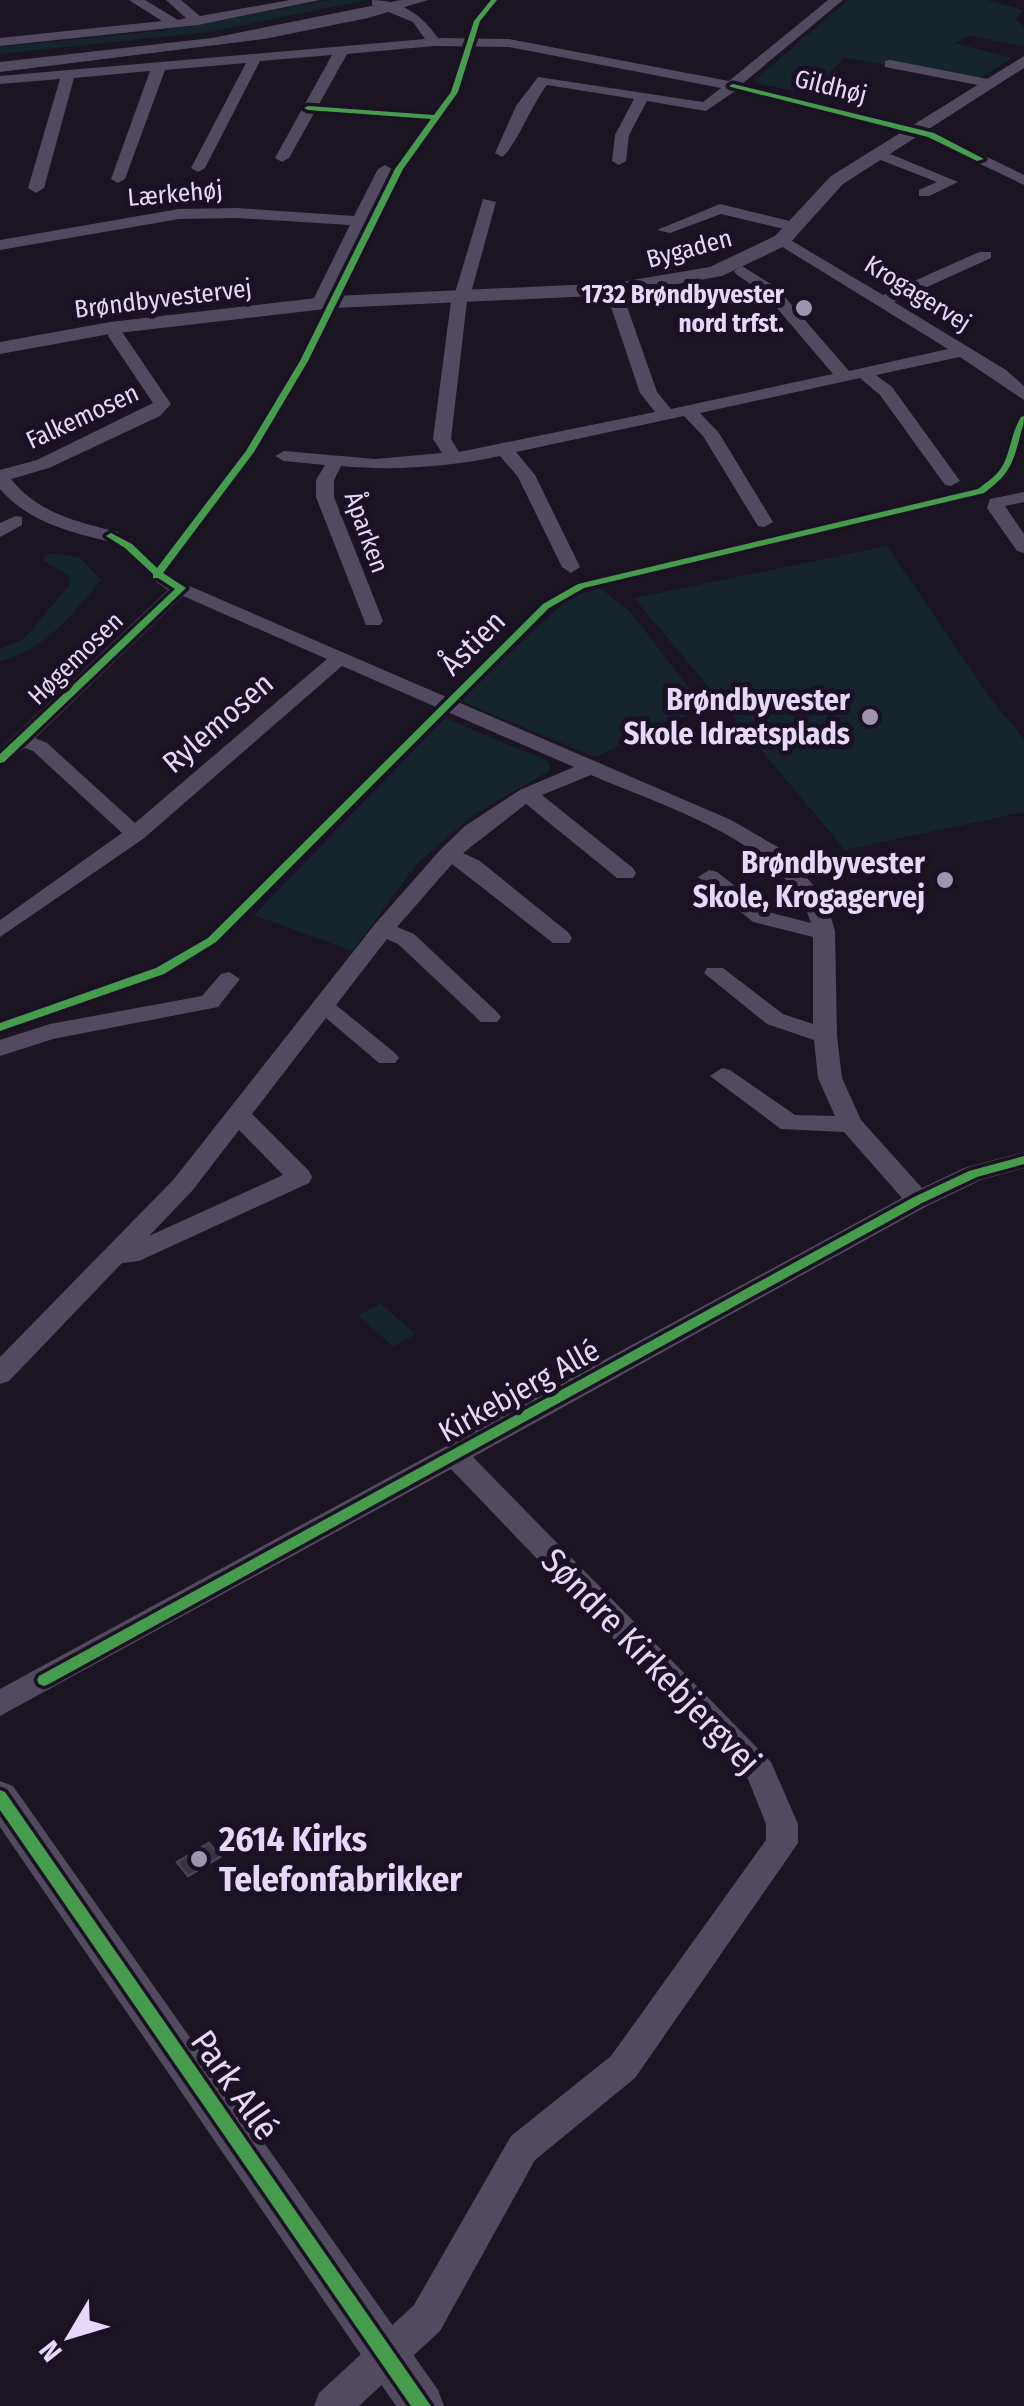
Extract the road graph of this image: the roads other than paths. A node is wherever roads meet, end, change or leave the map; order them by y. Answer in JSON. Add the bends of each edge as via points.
{"nodes":[{"id":1,"x":136,"y":0,"type":"edge"},
{"id":2,"x":173,"y":0,"type":"edge"},
{"id":3,"x":314,"y":0,"type":"edge"},
{"id":4,"x":420,"y":0,"type":"edge"},
{"id":5,"x":836,"y":0,"type":"edge"},
{"id":6,"x":385,"y":4,"type":"edge"},
{"id":7,"x":198,"y":21,"type":"junction"},
{"id":8,"x":176,"y":24,"type":"junction"},
{"id":9,"x":0,"y":42,"type":"edge"},
{"id":10,"x":434,"y":42,"type":"junction"},
{"id":11,"x":418,"y":44,"type":"junction"},
{"id":12,"x":342,"y":50,"type":"junction"},
{"id":13,"x":0,"y":58,"type":"edge"},
{"id":14,"x":255,"y":58,"type":"junction"},
{"id":15,"x":1024,"y":62,"type":"edge"},
{"id":16,"x":890,"y":64,"type":"dead end"},
{"id":17,"x":158,"y":66,"type":"junction"},
{"id":18,"x":0,"y":67,"type":"edge"},
{"id":19,"x":68,"y":74,"type":"junction"},
{"id":20,"x":0,"y":80,"type":"edge"},
{"id":21,"x":992,"y":81,"type":"junction"},
{"id":22,"x":733,"y":86,"type":"junction"},
{"id":23,"x":1024,"y":86,"type":"edge"},
{"id":24,"x":642,"y":97,"type":"junction"},
{"id":25,"x":916,"y":131,"type":"junction"},
{"id":26,"x":502,"y":154,"type":"dead end"},
{"id":27,"x":878,"y":154,"type":"junction"},
{"id":28,"x":282,"y":158,"type":"dead end"},
{"id":29,"x":620,"y":160,"type":"dead end"},
{"id":30,"x":198,"y":168,"type":"dead end"},
{"id":31,"x":385,"y":169,"type":"dead end"},
{"id":32,"x":118,"y":178,"type":"dead end"},
{"id":33,"x":1024,"y":181,"type":"edge"},
{"id":34,"x":36,"y":188,"type":"dead end"},
{"id":35,"x":924,"y":193,"type":"dead end"},
{"id":36,"x":488,"y":202,"type":"dead end"},
{"id":37,"x":357,"y":221,"type":"junction"},
{"id":38,"x":665,"y":230,"type":"dead end"},
{"id":39,"x":790,"y":233,"type":"junction"},
{"id":40,"x":0,"y":245,"type":"edge"},
{"id":41,"x":984,"y":255,"type":"dead end"},
{"id":42,"x":742,"y":271,"type":"dead end"},
{"id":43,"x":461,"y":297,"type":"junction"},
{"id":44,"x":616,"y":298,"type":"dead end"},
{"id":45,"x":883,"y":301,"type":"junction"},
{"id":46,"x":326,"y":303,"type":"junction"},
{"id":47,"x":116,"y":336,"type":"dead end"},
{"id":48,"x":0,"y":348,"type":"edge"},
{"id":49,"x":963,"y":351,"type":"junction"},
{"id":50,"x":865,"y":374,"type":"junction"},
{"id":51,"x":846,"y":378,"type":"junction"},
{"id":52,"x":1024,"y":395,"type":"edge"},
{"id":53,"x":688,"y":411,"type":"junction"},
{"id":54,"x":667,"y":415,"type":"junction"},
{"id":55,"x":506,"y":451,"type":"junction"},
{"id":56,"x":284,"y":456,"type":"dead end"},
{"id":57,"x":456,"y":458,"type":"junction"},
{"id":58,"x":335,"y":462,"type":"junction"},
{"id":59,"x":0,"y":477,"type":"edge"},
{"id":60,"x":951,"y":481,"type":"dead end"},
{"id":61,"x":1024,"y":496,"type":"edge"},
{"id":62,"x":764,"y":522,"type":"dead end"},
{"id":63,"x":110,"y":536,"type":"dead end"},
{"id":64,"x":1024,"y":547,"type":"edge"},
{"id":65,"x":570,"y":567,"type":"dead end"},
{"id":66,"x":173,"y":584,"type":"joint"},
{"id":67,"x":375,"y":620,"type":"dead end"},
{"id":68,"x":340,"y":658,"type":"junction"},
{"id":69,"x":24,"y":740,"type":"junction"},
{"id":70,"x":0,"y":760,"type":"edge"},
{"id":71,"x":590,"y":768,"type":"junction"},
{"id":72,"x":527,"y":794,"type":"junction"},
{"id":73,"x":135,"y":834,"type":"junction"},
{"id":74,"x":450,"y":854,"type":"junction"},
{"id":75,"x":625,"y":873,"type":"dead end"},
{"id":76,"x":709,"y":878,"type":"dead end"},
{"id":77,"x":384,"y":929,"type":"junction"},
{"id":78,"x":0,"y":930,"type":"edge"},
{"id":79,"x":824,"y":930,"type":"junction"},
{"id":80,"x":561,"y":938,"type":"dead end"},
{"id":81,"x":715,"y":973,"type":"dead end"},
{"id":82,"x":229,"y":979,"type":"dead end"},
{"id":83,"x":322,"y":1008,"type":"junction"},
{"id":84,"x":489,"y":1017,"type":"dead end"},
{"id":85,"x":825,"y":1036,"type":"junction"},
{"id":86,"x":0,"y":1048,"type":"edge"},
{"id":87,"x":387,"y":1058,"type":"dead end"},
{"id":88,"x":722,"y":1076,"type":"dead end"},
{"id":89,"x":240,"y":1116,"type":"junction"},
{"id":90,"x":851,"y":1124,"type":"junction"},
{"id":91,"x":1024,"y":1160,"type":"edge"},
{"id":92,"x":918,"y":1200,"type":"junction"},
{"id":93,"x":118,"y":1254,"type":"junction"},
{"id":94,"x":0,"y":1374,"type":"edge"},
{"id":95,"x":454,"y":1455,"type":"junction"},
{"id":96,"x":0,"y":1704,"type":"edge"},
{"id":97,"x":0,"y":1797,"type":"edge"},
{"id":98,"x":387,"y":2357,"type":"junction"},
{"id":99,"x":332,"y":2406,"type":"edge"},
{"id":100,"x":422,"y":2406,"type":"edge"}],
"edges":[{"from":1,"to":8,"type":"street"},
{"from":2,"to":7,"type":"street"},
{"from":3,"to":7,"type":"street"},
{"from":4,"to":6,"type":"street"},
{"from":5,"to":22,"type":"street"},
{"from":6,"to":10,"type":"street","via":[[422,23]]},
{"from":6,"to":11,"type":"street"},
{"from":6,"to":13,"type":"street","via":[[208,36]]},
{"from":6,"to":18,"type":"street","via":[[206,46]]},
{"from":7,"to":8,"type":"street"},
{"from":8,"to":9,"type":"street"},
{"from":10,"to":11,"type":"street","name":"Gildhøj"},
{"from":10,"to":22,"type":"street","name":"Gildhøj","via":[[543,48]]},
{"from":11,"to":12,"type":"street","name":"Gildhøj"},
{"from":12,"to":14,"type":"street","name":"Gildhøj"},
{"from":12,"to":28,"type":"street"},
{"from":14,"to":17,"type":"street","name":"Gildhøj"},
{"from":14,"to":30,"type":"street"},
{"from":15,"to":21,"type":"street","name":"Bygaden"},
{"from":16,"to":21,"type":"street"},
{"from":17,"to":19,"type":"street","name":"Gildhøj"},
{"from":17,"to":32,"type":"street"},
{"from":19,"to":20,"type":"street","name":"Gildhøj"},
{"from":19,"to":34,"type":"street"},
{"from":21,"to":23,"type":"street"},
{"from":21,"to":25,"type":"street","name":"Bygaden"},
{"from":22,"to":24,"type":"street","via":[[706,107]]},
{"from":22,"to":25,"type":"street","name":"Gildhøj"},
{"from":24,"to":26,"type":"street","via":[[542,80]]},
{"from":24,"to":29,"type":"street","via":[[622,135]]},
{"from":25,"to":27,"type":"street","name":"Bygaden"},
{"from":25,"to":33,"type":"street"},
{"from":27,"to":35,"type":"street","via":[[950,182]]},
{"from":27,"to":39,"type":"street","name":"Bygaden","via":[[837,180]]},
{"from":31,"to":37,"type":"street"},
{"from":36,"to":43,"type":"street"},
{"from":37,"to":40,"type":"street","name":"Lærkehøj","via":[[194,214]]},
{"from":37,"to":46,"type":"street"},
{"from":38,"to":39,"type":"street","name":"Krogagervej","via":[[720,209]]},
{"from":39,"to":43,"type":"street","name":"Bygaden","via":[[732,266],[654,285]]},
{"from":39,"to":45,"type":"street","name":"Krogagervej"},
{"from":41,"to":45,"type":"street"},
{"from":42,"to":51,"type":"street","via":[[771,291]]},
{"from":43,"to":46,"type":"street","name":"Bygaden"},
{"from":43,"to":57,"type":"street","via":[[442,439]]},
{"from":44,"to":54,"type":"street","via":[[648,392]]},
{"from":45,"to":49,"type":"street","name":"Krogagervej"},
{"from":46,"to":48,"type":"street","name":"Brøndbyvestervej"},
{"from":47,"to":59,"type":"street","name":"Falkemosen","via":[[162,404],[43,464]]},
{"from":49,"to":50,"type":"street","name":"Åparken"},
{"from":49,"to":52,"type":"street","name":"Krogagervej"},
{"from":50,"to":51,"type":"street","name":"Åparken"},
{"from":50,"to":60,"type":"street","via":[[886,391]]},
{"from":51,"to":53,"type":"street","name":"Åparken"},
{"from":53,"to":54,"type":"street","name":"Åparken"},
{"from":53,"to":62,"type":"street","via":[[710,433]]},
{"from":54,"to":55,"type":"street","name":"Åparken"},
{"from":55,"to":57,"type":"street","name":"Åparken"},
{"from":55,"to":65,"type":"street","via":[[526,476]]},
{"from":56,"to":58,"type":"street","name":"Åparken"},
{"from":57,"to":58,"type":"street","name":"Åparken"},
{"from":58,"to":67,"type":"street","name":"Åparken","via":[[325,497]]},
{"from":59,"to":63,"type":"street","via":[[36,512]]},
{"from":61,"to":64,"type":"street","via":[[996,502]]},
{"from":66,"to":68,"type":"street","name":"Rylemosen"},
{"from":66,"to":69,"type":"street","name":"Høgemosen"},
{"from":68,"to":71,"type":"street","name":"Rylemosen"},
{"from":68,"to":73,"type":"street","name":"Rylemosen"},
{"from":69,"to":70,"type":"street","name":"Høgemosen"},
{"from":69,"to":73,"type":"street"},
{"from":71,"to":72,"type":"street"},
{"from":71,"to":79,"type":"street","name":"Rylemosen","via":[[760,844],[815,900]]},
{"from":72,"to":74,"type":"street"},
{"from":72,"to":75,"type":"street"},
{"from":73,"to":78,"type":"street","name":"Rylemosen"},
{"from":74,"to":77,"type":"street"},
{"from":74,"to":80,"type":"street"},
{"from":76,"to":79,"type":"street","via":[[764,921]]},
{"from":77,"to":83,"type":"street"},
{"from":77,"to":84,"type":"street","via":[[406,940]]},
{"from":79,"to":85,"type":"street"},
{"from":81,"to":85,"type":"street","via":[[776,1019]]},
{"from":82,"to":86,"type":"street","via":[[210,1002]]},
{"from":83,"to":87,"type":"street"},
{"from":83,"to":89,"type":"street"},
{"from":85,"to":90,"type":"street","via":[[830,1078]]},
{"from":88,"to":90,"type":"street","via":[[790,1123]]},
{"from":89,"to":93,"type":"street"},
{"from":89,"to":93,"type":"street","via":[[300,1177],[130,1255]]},
{"from":90,"to":92,"type":"street"},
{"from":91,"to":92,"type":"street","name":"Kirkebjerg Allé"},
{"from":92,"to":95,"type":"street","name":"Kirkebjerg Allé"},
{"from":93,"to":94,"type":"street"},
{"from":95,"to":96,"type":"street","name":"Kirkebjerg Allé"},
{"from":95,"to":98,"type":"street","name":"Søndre Kirkebjergvej","via":[[760,1772],[782,1824],[782,1844],[622,2066],[523,2148],[427,2318]]},
{"from":97,"to":98,"type":"street","name":"Park Allé"},
{"from":98,"to":99,"type":"street"},
{"from":98,"to":100,"type":"street","name":"Park Allé"}]}
